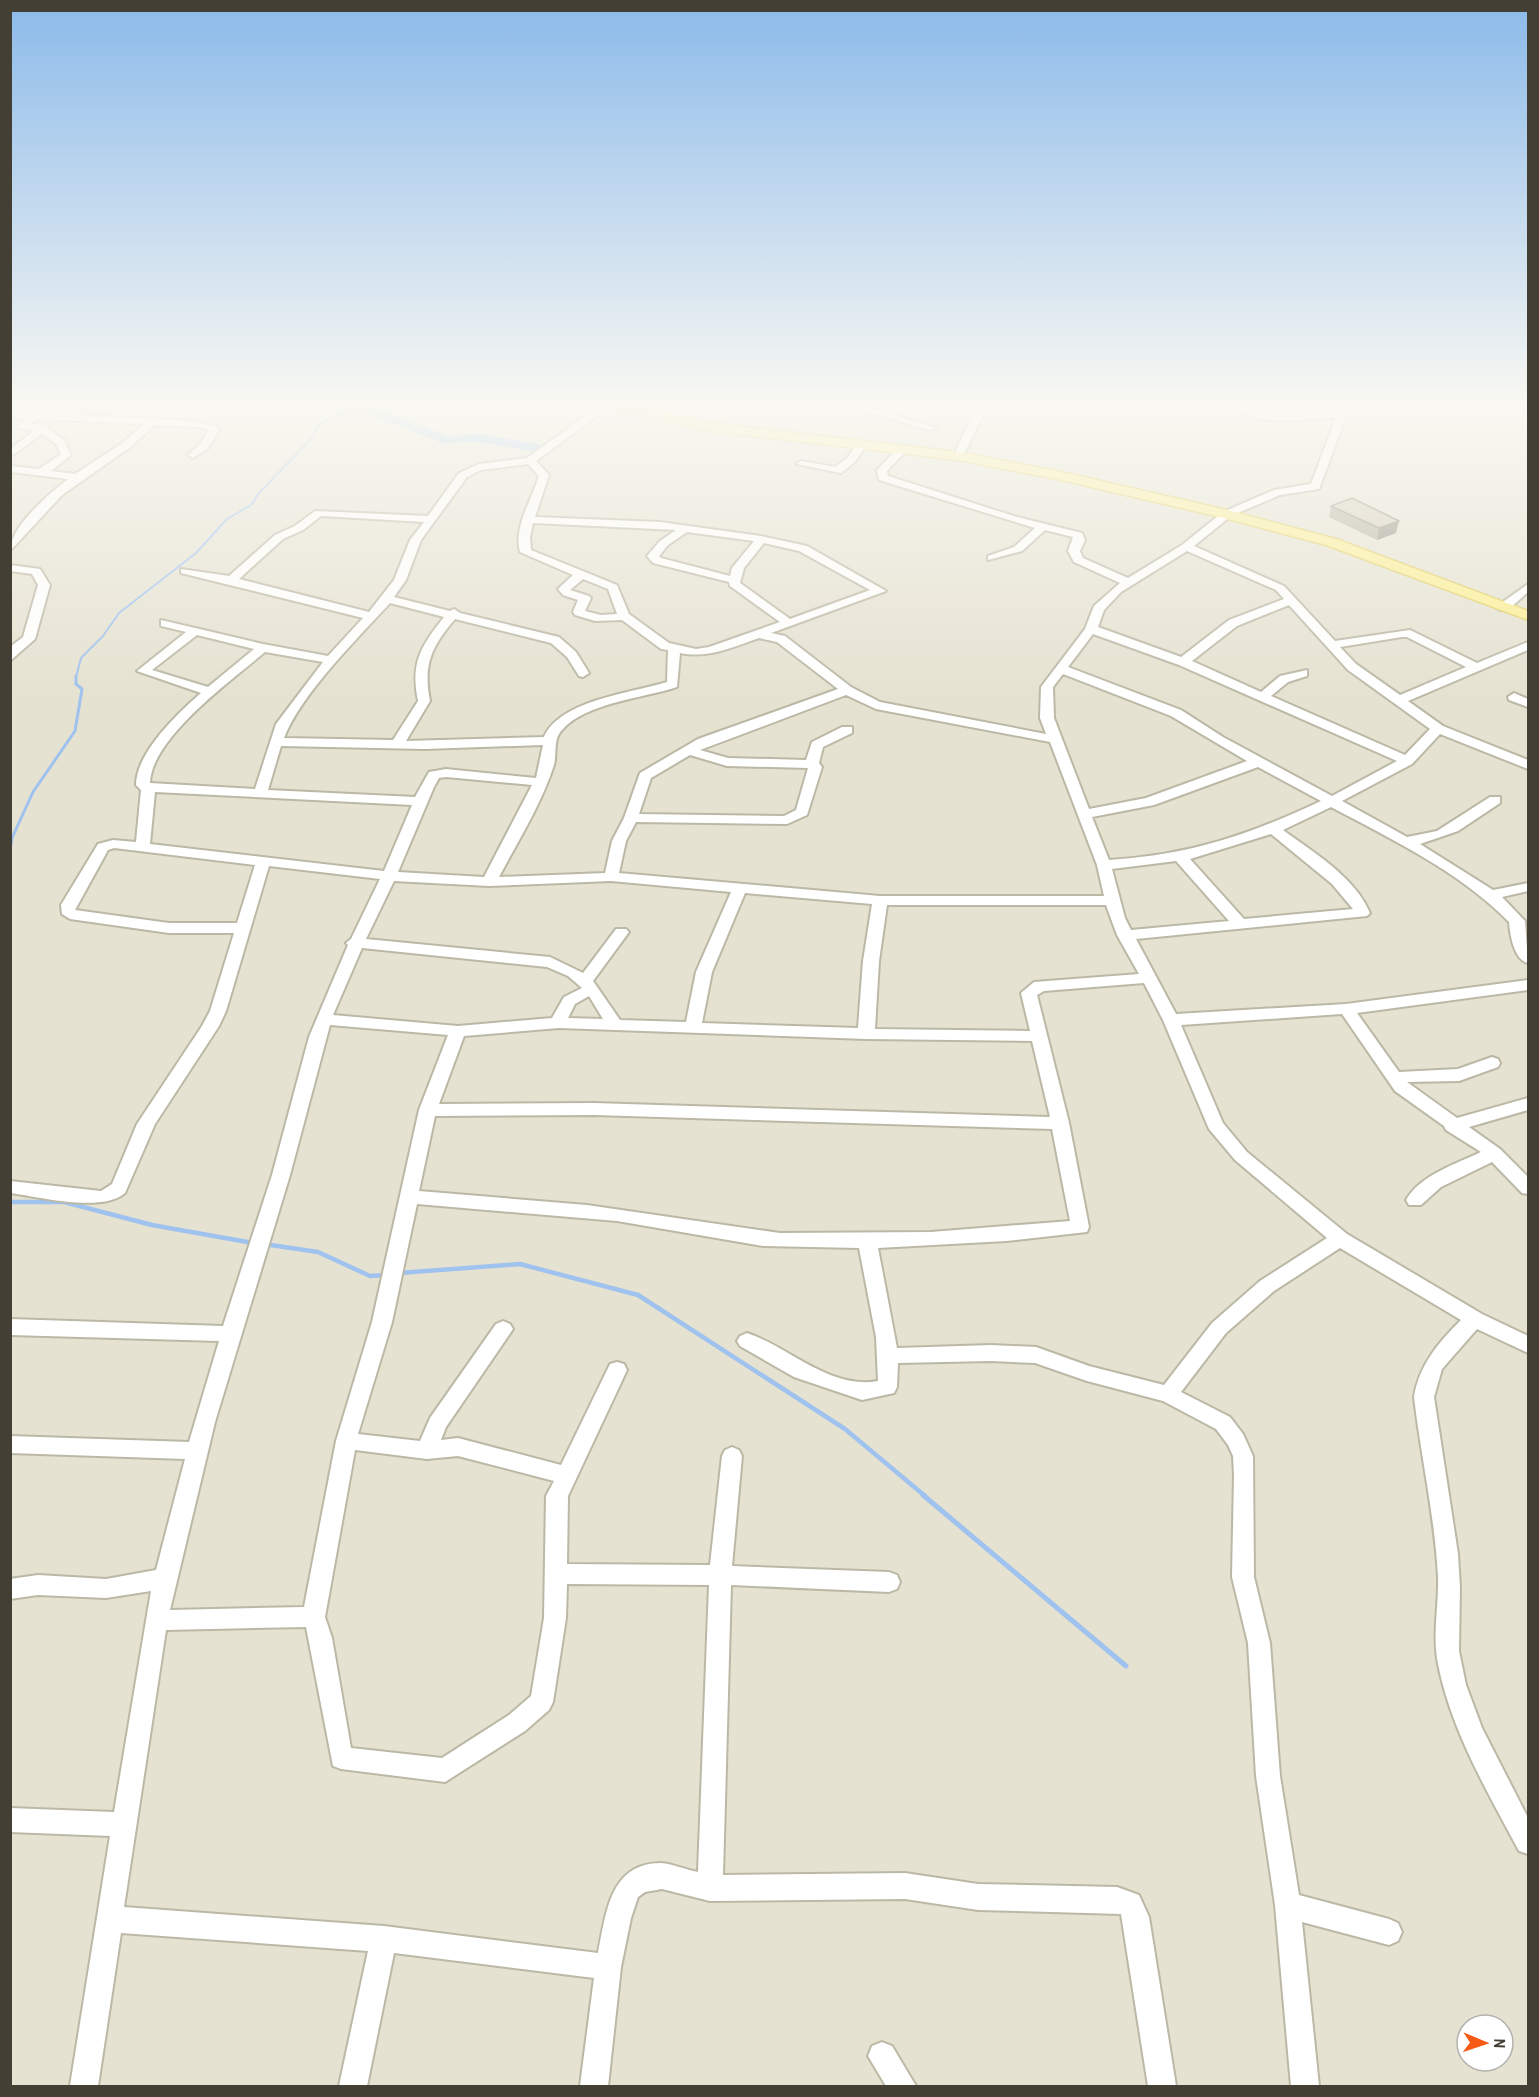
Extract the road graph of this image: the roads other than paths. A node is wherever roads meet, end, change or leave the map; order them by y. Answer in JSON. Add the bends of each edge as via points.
{"nodes":[{"id":1,"x":52,"y":501,"type":"edge"},
{"id":2,"x":445,"y":501,"type":"edge"},
{"id":3,"x":537,"y":501,"type":"edge"},
{"id":4,"x":959,"y":501,"type":"edge"},
{"id":5,"x":1170,"y":501,"type":"edge"},
{"id":6,"x":1257,"y":501,"type":"edge"},
{"id":7,"x":1227,"y":514,"type":"junction"},
{"id":8,"x":431,"y":519,"type":"junction"},
{"id":9,"x":528,"y":520,"type":"junction"},
{"id":10,"x":1043,"y":526,"type":"junction"},
{"id":11,"x":680,"y":527,"type":"junction"},
{"id":12,"x":761,"y":540,"type":"junction"},
{"id":13,"x":1186,"y":547,"type":"junction"},
{"id":14,"x":10,"y":548,"type":"edge"},
{"id":15,"x":992,"y":558,"type":"dead end"},
{"id":16,"x":10,"y":568,"type":"edge"},
{"id":17,"x":185,"y":571,"type":"dead end"},
{"id":18,"x":583,"y":573,"type":"junction"},
{"id":19,"x":231,"y":580,"type":"junction"},
{"id":20,"x":733,"y":580,"type":"junction"},
{"id":21,"x":1127,"y":582,"type":"junction"},
{"id":22,"x":1528,"y":587,"type":"edge"},
{"id":23,"x":387,"y":599,"type":"junction"},
{"id":24,"x":1291,"y":601,"type":"junction"},
{"id":25,"x":1504,"y":607,"type":"junction"},
{"id":26,"x":454,"y":613,"type":"junction"},
{"id":27,"x":371,"y":616,"type":"junction"},
{"id":28,"x":624,"y":616,"type":"junction"},
{"id":29,"x":1528,"y":616,"type":"edge"},
{"id":30,"x":787,"y":622,"type":"junction"},
{"id":31,"x":165,"y":623,"type":"dead end"},
{"id":32,"x":1091,"y":629,"type":"junction"},
{"id":33,"x":195,"y":631,"type":"junction"},
{"id":34,"x":759,"y":634,"type":"junction"},
{"id":35,"x":1330,"y":645,"type":"junction"},
{"id":36,"x":1528,"y":646,"type":"edge"},
{"id":37,"x":263,"y":648,"type":"junction"},
{"id":38,"x":674,"y":650,"type":"junction"},
{"id":39,"x":10,"y":657,"type":"edge"},
{"id":40,"x":331,"y":660,"type":"junction"},
{"id":41,"x":1183,"y":662,"type":"junction"},
{"id":42,"x":1475,"y":667,"type":"junction"},
{"id":43,"x":1059,"y":668,"type":"junction"},
{"id":44,"x":584,"y":673,"type":"dead end"},
{"id":45,"x":1303,"y":673,"type":"dead end"},
{"id":46,"x":847,"y":690,"type":"junction"},
{"id":47,"x":212,"y":692,"type":"junction"},
{"id":48,"x":1263,"y":697,"type":"junction"},
{"id":49,"x":1514,"y":698,"type":"dead end"},
{"id":50,"x":1400,"y":700,"type":"junction"},
{"id":51,"x":1528,"y":703,"type":"edge"},
{"id":52,"x":1438,"y":729,"type":"junction"},
{"id":53,"x":846,"y":730,"type":"dead end"},
{"id":54,"x":1054,"y":739,"type":"junction"},
{"id":55,"x":548,"y":741,"type":"junction"},
{"id":56,"x":275,"y":742,"type":"junction"},
{"id":57,"x":397,"y":746,"type":"junction"},
{"id":58,"x":690,"y":751,"type":"junction"},
{"id":59,"x":1407,"y":761,"type":"junction"},
{"id":60,"x":1258,"y":762,"type":"junction"},
{"id":61,"x":812,"y":764,"type":"junction"},
{"id":62,"x":1528,"y":765,"type":"edge"},
{"id":63,"x":539,"y":782,"type":"junction"},
{"id":64,"x":148,"y":788,"type":"junction"},
{"id":65,"x":260,"y":795,"type":"junction"},
{"id":66,"x":1330,"y":800,"type":"junction"},
{"id":67,"x":1495,"y":800,"type":"dead end"},
{"id":68,"x":418,"y":801,"type":"junction"},
{"id":69,"x":1085,"y":814,"type":"junction"},
{"id":70,"x":631,"y":818,"type":"junction"},
{"id":71,"x":1273,"y":829,"type":"junction"},
{"id":72,"x":1405,"y":840,"type":"junction"},
{"id":73,"x":143,"y":848,"type":"junction"},
{"id":74,"x":1179,"y":856,"type":"junction"},
{"id":75,"x":263,"y":862,"type":"junction"},
{"id":76,"x":1104,"y":865,"type":"junction"},
{"id":77,"x":390,"y":876,"type":"junction"},
{"id":78,"x":611,"y":877,"type":"junction"},
{"id":79,"x":489,"y":882,"type":"junction"},
{"id":80,"x":1528,"y":887,"type":"edge"},
{"id":81,"x":740,"y":888,"type":"junction"},
{"id":82,"x":1491,"y":895,"type":"junction"},
{"id":83,"x":880,"y":900,"type":"junction"},
{"id":84,"x":1111,"y":901,"type":"junction"},
{"id":85,"x":1241,"y":925,"type":"junction"},
{"id":86,"x":244,"y":928,"type":"junction"},
{"id":87,"x":621,"y":932,"type":"dead end"},
{"id":88,"x":1125,"y":935,"type":"junction"},
{"id":89,"x":354,"y":943,"type":"junction"},
{"id":90,"x":1528,"y":958,"type":"edge"},
{"id":91,"x":1149,"y":978,"type":"junction"},
{"id":92,"x":589,"y":985,"type":"junction"},
{"id":93,"x":1528,"y":985,"type":"edge"},
{"id":94,"x":1346,"y":1009,"type":"junction"},
{"id":95,"x":324,"y":1019,"type":"junction"},
{"id":96,"x":1171,"y":1020,"type":"junction"},
{"id":97,"x":559,"y":1023,"type":"junction"},
{"id":98,"x":614,"y":1024,"type":"junction"},
{"id":99,"x":694,"y":1026,"type":"junction"},
{"id":100,"x":458,"y":1031,"type":"junction"},
{"id":101,"x":866,"y":1034,"type":"junction"},
{"id":102,"x":1037,"y":1036,"type":"junction"},
{"id":103,"x":1492,"y":1063,"type":"dead end"},
{"id":104,"x":1395,"y":1078,"type":"junction"},
{"id":105,"x":1528,"y":1104,"type":"edge"},
{"id":106,"x":428,"y":1110,"type":"junction"},
{"id":107,"x":1060,"y":1123,"type":"junction"},
{"id":108,"x":1452,"y":1126,"type":"junction"},
{"id":109,"x":1494,"y":1153,"type":"junction"},
{"id":110,"x":10,"y":1187,"type":"edge"},
{"id":111,"x":1528,"y":1188,"type":"edge"},
{"id":112,"x":410,"y":1197,"type":"junction"},
{"id":113,"x":1415,"y":1200,"type":"dead end"},
{"id":114,"x":1340,"y":1239,"type":"junction"},
{"id":115,"x":867,"y":1240,"type":"junction"},
{"id":116,"x":1475,"y":1319,"type":"junction"},
{"id":117,"x":10,"y":1327,"type":"edge"},
{"id":118,"x":503,"y":1329,"type":"dead end"},
{"id":119,"x":232,"y":1334,"type":"junction"},
{"id":120,"x":747,"y":1341,"type":"dead end"},
{"id":121,"x":1528,"y":1345,"type":"edge"},
{"id":122,"x":888,"y":1356,"type":"junction"},
{"id":123,"x":617,"y":1370,"type":"dead end"},
{"id":124,"x":1168,"y":1394,"type":"junction"},
{"id":125,"x":346,"y":1440,"type":"junction"},
{"id":126,"x":10,"y":1444,"type":"edge"},
{"id":127,"x":428,"y":1450,"type":"junction"},
{"id":128,"x":199,"y":1451,"type":"junction"},
{"id":129,"x":732,"y":1456,"type":"dead end"},
{"id":130,"x":568,"y":1476,"type":"junction"},
{"id":131,"x":557,"y":1574,"type":"junction"},
{"id":132,"x":720,"y":1575,"type":"junction"},
{"id":133,"x":165,"y":1577,"type":"junction"},
{"id":134,"x":889,"y":1582,"type":"dead end"},
{"id":135,"x":10,"y":1589,"type":"edge"},
{"id":136,"x":314,"y":1617,"type":"junction"},
{"id":137,"x":156,"y":1620,"type":"junction"},
{"id":138,"x":10,"y":1820,"type":"edge"},
{"id":139,"x":126,"y":1825,"type":"junction"},
{"id":140,"x":1528,"y":1842,"type":"edge"},
{"id":141,"x":710,"y":1888,"type":"junction"},
{"id":142,"x":1288,"y":1905,"type":"junction"},
{"id":143,"x":111,"y":1919,"type":"junction"},
{"id":144,"x":1389,"y":1932,"type":"dead end"},
{"id":145,"x":384,"y":1939,"type":"junction"},
{"id":146,"x":608,"y":1967,"type":"junction"},
{"id":147,"x":882,"y":2056,"type":"dead end"},
{"id":148,"x":84,"y":2086,"type":"edge"},
{"id":149,"x":353,"y":2086,"type":"edge"},
{"id":150,"x":594,"y":2086,"type":"edge"},
{"id":151,"x":902,"y":2086,"type":"edge"},
{"id":152,"x":1162,"y":2086,"type":"edge"},
{"id":153,"x":1305,"y":2086,"type":"edge"}],
"edges":[{"from":1,"to":14,"type":"street"},
{"from":2,"to":8,"type":"street"},
{"from":3,"to":9,"type":"street"},
{"from":4,"to":10,"type":"street"},
{"from":5,"to":7,"type":"main road"},
{"from":6,"to":7,"type":"street"},
{"from":7,"to":13,"type":"street"},
{"from":7,"to":25,"type":"main road","via":[[1331,542]]},
{"from":8,"to":19,"type":"street","via":[[319,513],[279,537]]},
{"from":8,"to":23,"type":"street","via":[[416,540]]},
{"from":9,"to":11,"type":"street"},
{"from":9,"to":18,"type":"street","via":[[522,540],[526,552]]},
{"from":10,"to":15,"type":"street","via":[[1018,549]]},
{"from":10,"to":21,"type":"street","via":[[1078,535],[1074,551],[1077,560]]},
{"from":11,"to":12,"type":"street"},
{"from":11,"to":20,"type":"street","via":[[682,531],[657,550],[653,556],[657,561]]},
{"from":12,"to":20,"type":"street"},
{"from":12,"to":30,"type":"street","via":[[803,548],[880,591]]},
{"from":13,"to":21,"type":"street"},
{"from":13,"to":24,"type":"street","via":[[1280,588]]},
{"from":16,"to":39,"type":"street","via":[[36,571],[44,585],[29,639]]},
{"from":17,"to":19,"type":"street"},
{"from":18,"to":28,"type":"street","via":[[613,587]]},
{"from":18,"to":28,"type":"street","via":[[564,589],[585,598],[579,612],[613,619]]},
{"from":19,"to":27,"type":"street"},
{"from":20,"to":30,"type":"street"},
{"from":21,"to":32,"type":"street","via":[[1098,609]]},
{"from":22,"to":25,"type":"street"},
{"from":23,"to":26,"type":"street"},
{"from":23,"to":27,"type":"street"},
{"from":24,"to":35,"type":"street"},
{"from":24,"to":41,"type":"street","via":[[1233,623]]},
{"from":25,"to":29,"type":"main road"},
{"from":26,"to":44,"type":"street","via":[[555,640]]},
{"from":26,"to":57,"type":"street","via":[[429,645],[419,680],[424,701]]},
{"from":27,"to":40,"type":"street"},
{"from":28,"to":38,"type":"street"},
{"from":30,"to":34,"type":"street"},
{"from":31,"to":33,"type":"street"},
{"from":32,"to":41,"type":"street"},
{"from":32,"to":43,"type":"street"},
{"from":33,"to":37,"type":"street"},
{"from":33,"to":47,"type":"street","via":[[143,671]]},
{"from":34,"to":38,"type":"street","via":[[696,653]]},
{"from":34,"to":46,"type":"street","via":[[781,639]]},
{"from":35,"to":42,"type":"street","via":[[1410,634]]},
{"from":35,"to":50,"type":"street","via":[[1352,667]]},
{"from":36,"to":42,"type":"street"},
{"from":37,"to":40,"type":"street"},
{"from":37,"to":47,"type":"street"},
{"from":38,"to":55,"type":"street","via":[[673,684],[588,709],[562,722]]},
{"from":40,"to":56,"type":"street","via":[[295,706]]},
{"from":41,"to":48,"type":"street"},
{"from":42,"to":50,"type":"street"},
{"from":43,"to":54,"type":"street","via":[[1047,687]]},
{"from":43,"to":60,"type":"street","via":[[1176,713]]},
{"from":45,"to":48,"type":"street","via":[[1284,679]]},
{"from":46,"to":54,"type":"street","via":[[876,705]]},
{"from":46,"to":58,"type":"street","via":[[724,733]]},
{"from":47,"to":64,"type":"street","via":[[183,715],[161,741],[143,780]]},
{"from":48,"to":59,"type":"street"},
{"from":49,"to":51,"type":"street"},
{"from":50,"to":52,"type":"street"},
{"from":52,"to":59,"type":"street"},
{"from":52,"to":62,"type":"street"},
{"from":53,"to":61,"type":"street","via":[[817,745]]},
{"from":54,"to":69,"type":"street"},
{"from":55,"to":57,"type":"street"},
{"from":55,"to":63,"type":"street","via":[[549,760]]},
{"from":56,"to":57,"type":"street"},
{"from":56,"to":65,"type":"street"},
{"from":58,"to":61,"type":"street","via":[[727,762]]},
{"from":58,"to":70,"type":"street","via":[[645,776]]},
{"from":59,"to":66,"type":"street"},
{"from":60,"to":66,"type":"street"},
{"from":60,"to":69,"type":"street","via":[[1149,802]]},
{"from":61,"to":70,"type":"street","via":[[802,812],[787,820]]},
{"from":63,"to":68,"type":"street","via":[[438,773]]},
{"from":63,"to":79,"type":"street"},
{"from":64,"to":65,"type":"street"},
{"from":64,"to":73,"type":"street"},
{"from":65,"to":68,"type":"street"},
{"from":66,"to":71,"type":"street"},
{"from":66,"to":72,"type":"street"},
{"from":67,"to":72,"type":"street","via":[[1458,827],[1428,840]]},
{"from":68,"to":77,"type":"street"},
{"from":69,"to":76,"type":"street"},
{"from":70,"to":78,"type":"street","via":[[619,841]]},
{"from":71,"to":74,"type":"street"},
{"from":71,"to":85,"type":"street","via":[[1329,874],[1362,913]]},
{"from":72,"to":82,"type":"street"},
{"from":73,"to":75,"type":"street"},
{"from":73,"to":86,"type":"street","via":[[113,844],[103,848],[67,912],[169,928]]},
{"from":74,"to":76,"type":"street"},
{"from":74,"to":85,"type":"street"},
{"from":75,"to":77,"type":"street"},
{"from":75,"to":86,"type":"street"},
{"from":76,"to":84,"type":"street"},
{"from":77,"to":79,"type":"street"},
{"from":77,"to":89,"type":"street"},
{"from":78,"to":79,"type":"street"},
{"from":78,"to":81,"type":"street"},
{"from":80,"to":82,"type":"street"},
{"from":81,"to":83,"type":"street"},
{"from":81,"to":99,"type":"street","via":[[704,970]]},
{"from":82,"to":90,"type":"street","via":[[1517,921],[1518,936]]},
{"from":83,"to":84,"type":"street"},
{"from":83,"to":101,"type":"street"},
{"from":84,"to":88,"type":"street"},
{"from":85,"to":88,"type":"street"},
{"from":86,"to":110,"type":"street","via":[[209,1030],[146,1124],[119,1188],[101,1197]]},
{"from":87,"to":92,"type":"street"},
{"from":88,"to":91,"type":"street"},
{"from":89,"to":92,"type":"street","via":[[550,962],[567,968]]},
{"from":89,"to":95,"type":"street"},
{"from":91,"to":96,"type":"street"},
{"from":91,"to":102,"type":"street","via":[[1034,989],[1029,993]]},
{"from":92,"to":97,"type":"street","via":[[568,1000]]},
{"from":92,"to":98,"type":"street"},
{"from":93,"to":94,"type":"street"},
{"from":94,"to":96,"type":"street"},
{"from":94,"to":104,"type":"street"},
{"from":95,"to":100,"type":"street"},
{"from":95,"to":119,"type":"street"},
{"from":96,"to":114,"type":"street","via":[[1215,1125],[1250,1164]]},
{"from":97,"to":98,"type":"street"},
{"from":97,"to":100,"type":"street"},
{"from":98,"to":99,"type":"street"},
{"from":99,"to":101,"type":"street"},
{"from":100,"to":106,"type":"street"},
{"from":101,"to":102,"type":"street"},
{"from":102,"to":107,"type":"street"},
{"from":103,"to":104,"type":"street","via":[[1459,1076]]},
{"from":104,"to":108,"type":"street","via":[[1401,1087]]},
{"from":105,"to":108,"type":"street"},
{"from":106,"to":107,"type":"street","via":[[594,1109]]},
{"from":106,"to":112,"type":"street"},
{"from":107,"to":115,"type":"street","via":[[1080,1227]]},
{"from":108,"to":109,"type":"street"},
{"from":109,"to":111,"type":"street"},
{"from":109,"to":113,"type":"street","via":[[1435,1182]]},
{"from":112,"to":115,"type":"street","via":[[647,1219],[715,1234],[780,1240]]},
{"from":112,"to":125,"type":"street","via":[[382,1322]]},
{"from":114,"to":116,"type":"street"},
{"from":114,"to":124,"type":"street","via":[[1267,1286],[1219,1328]]},
{"from":115,"to":122,"type":"street"},
{"from":116,"to":121,"type":"street"},
{"from":116,"to":140,"type":"street","via":[[1455,1338],[1425,1383],[1449,1579],[1444,1631],[1449,1665],[1467,1716]]},
{"from":117,"to":119,"type":"street"},
{"from":118,"to":127,"type":"street","via":[[437,1424]]},
{"from":119,"to":128,"type":"street"},
{"from":120,"to":122,"type":"street","via":[[801,1371],[862,1392],[887,1387]]},
{"from":122,"to":124,"type":"street","via":[[1036,1355]]},
{"from":123,"to":130,"type":"street"},
{"from":124,"to":142,"type":"street","via":[[1223,1423],[1243,1456],[1244,1577],[1259,1643],[1268,1776]]},
{"from":125,"to":127,"type":"street"},
{"from":125,"to":136,"type":"street"},
{"from":126,"to":128,"type":"street"},
{"from":127,"to":130,"type":"street","via":[[458,1447]]},
{"from":128,"to":133,"type":"street"},
{"from":129,"to":132,"type":"street"},
{"from":130,"to":131,"type":"street","via":[[556,1496]]},
{"from":131,"to":132,"type":"street"},
{"from":131,"to":136,"type":"street","via":[[555,1618],[541,1702],[517,1723],[445,1770],[341,1758]]},
{"from":132,"to":134,"type":"street"},
{"from":132,"to":141,"type":"street"},
{"from":133,"to":135,"type":"street","via":[[141,1585]]},
{"from":133,"to":137,"type":"street"},
{"from":136,"to":137,"type":"street"},
{"from":137,"to":139,"type":"street"},
{"from":138,"to":139,"type":"street"},
{"from":139,"to":143,"type":"street"},
{"from":141,"to":146,"type":"street","via":[[662,1875],[639,1880],[628,1889]]},
{"from":141,"to":152,"type":"street","via":[[905,1886],[978,1897],[1117,1900],[1130,1904],[1136,1917]]},
{"from":142,"to":144,"type":"street"},
{"from":142,"to":153,"type":"street"},
{"from":143,"to":145,"type":"street"},
{"from":143,"to":148,"type":"street"},
{"from":145,"to":146,"type":"street"},
{"from":145,"to":149,"type":"street"},
{"from":146,"to":150,"type":"street"},
{"from":147,"to":151,"type":"street"}]}
